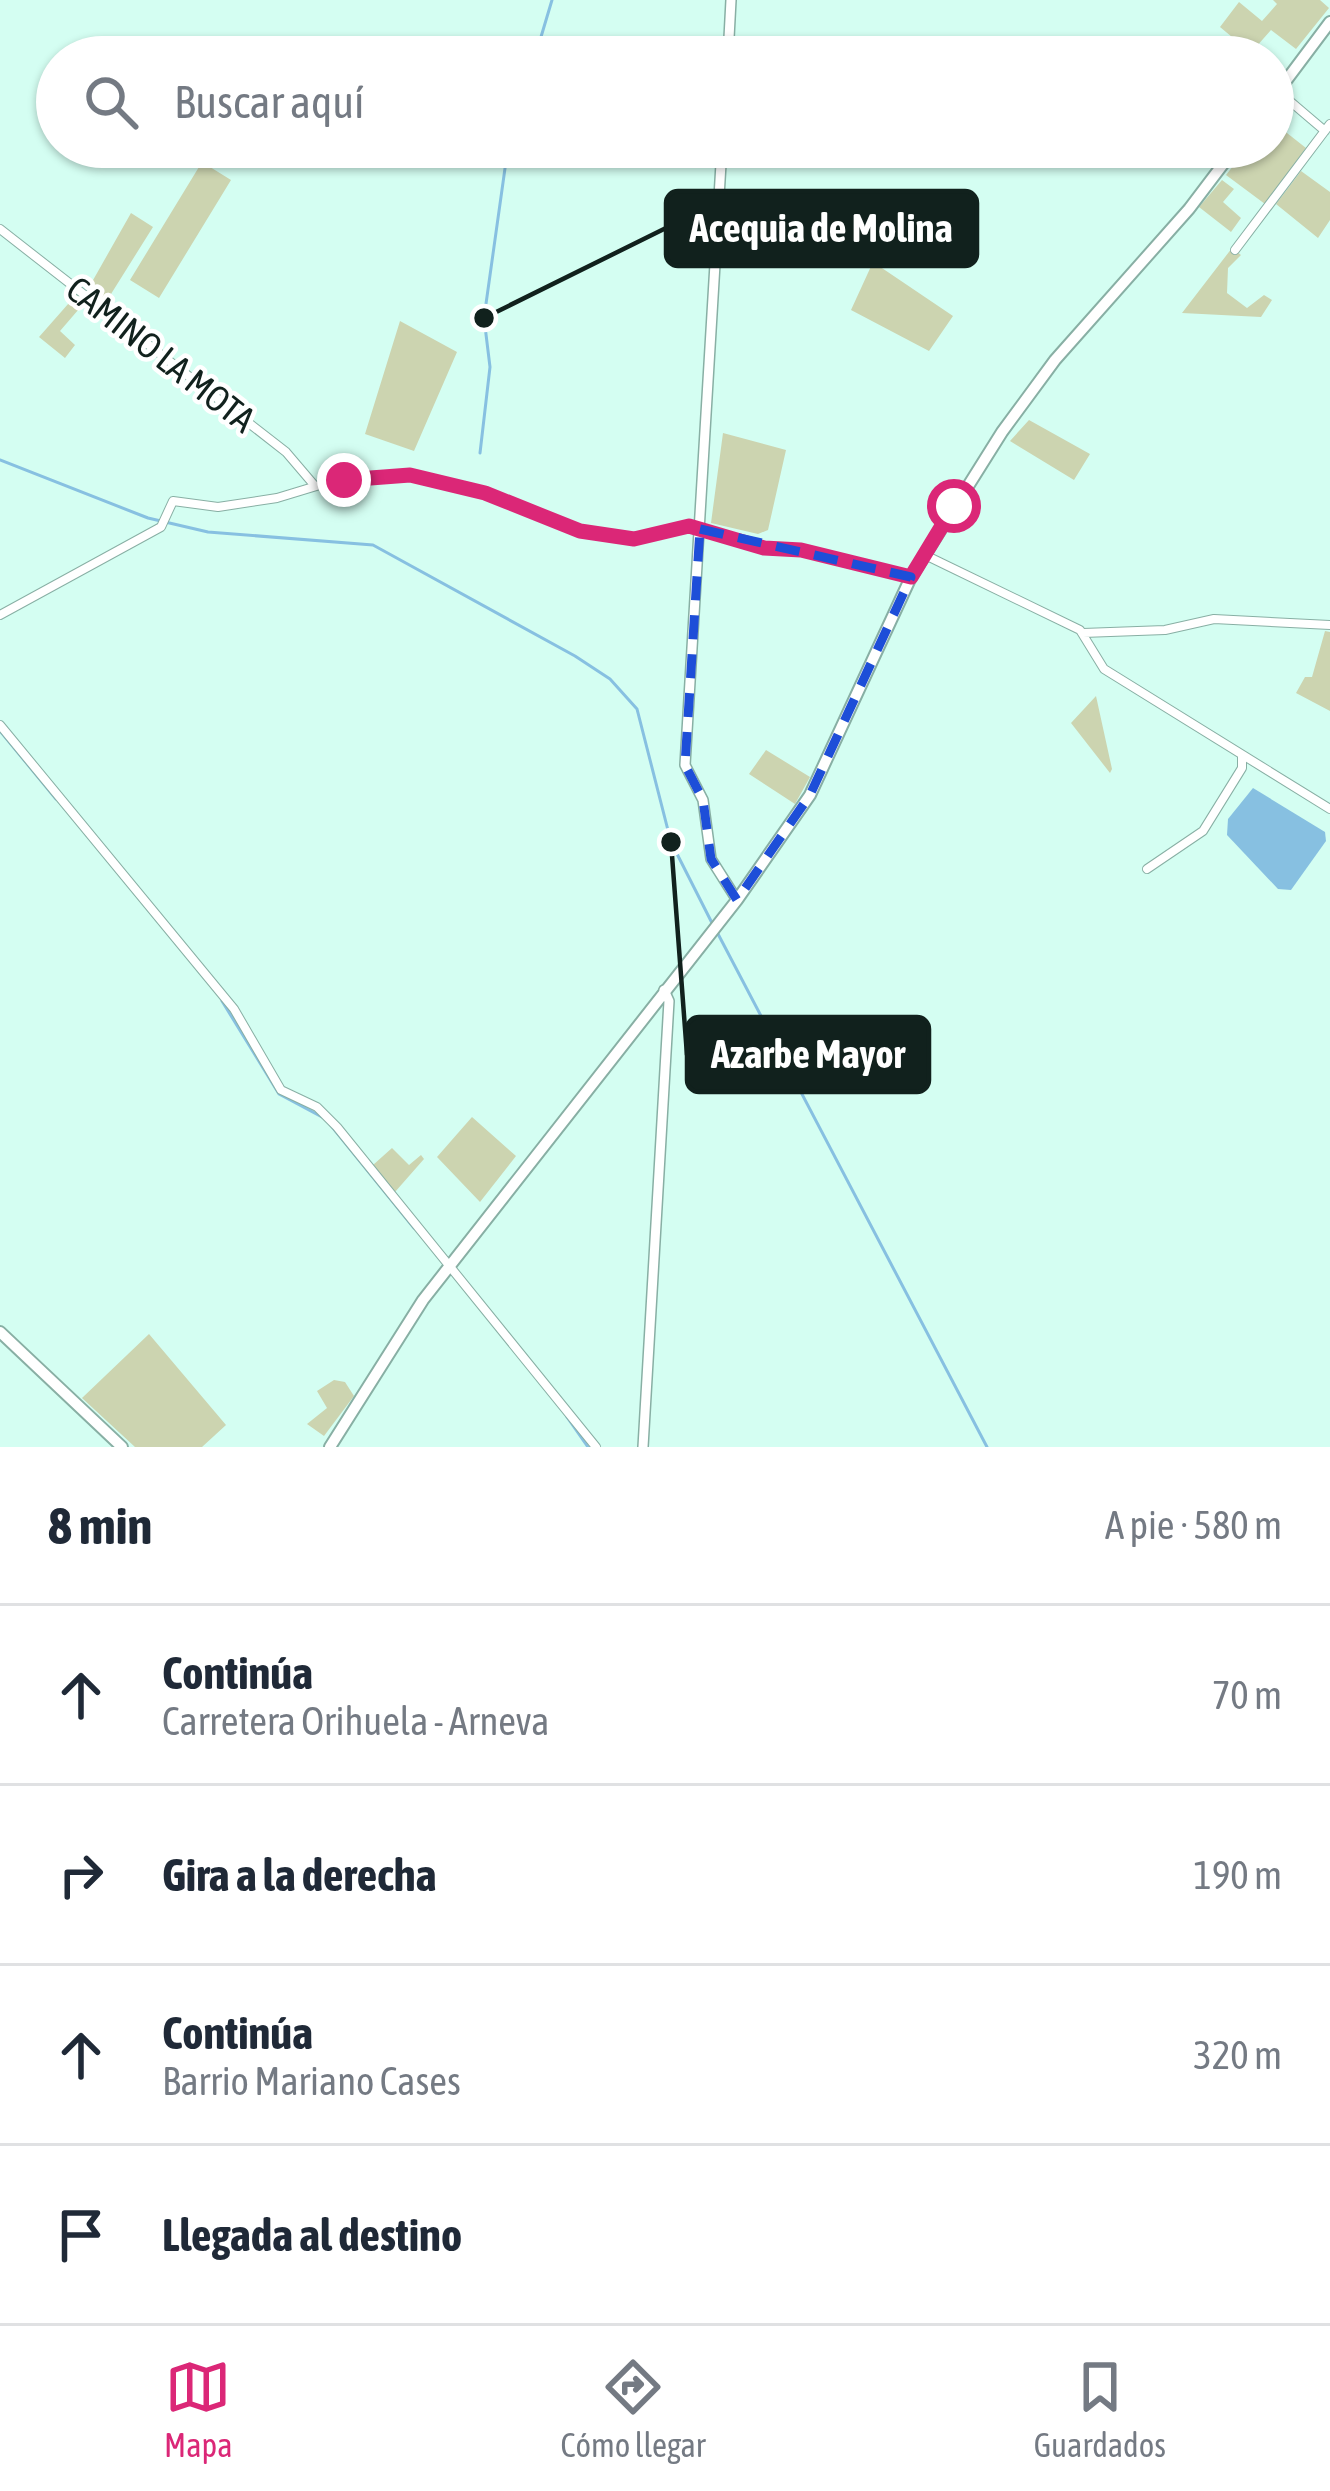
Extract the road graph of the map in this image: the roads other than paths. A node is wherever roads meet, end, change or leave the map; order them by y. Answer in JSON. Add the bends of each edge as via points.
{"nodes":[{"id":1,"x":731,"y":0,"type":"edge"},
{"id":2,"x":1330,"y":22,"type":"edge"},
{"id":3,"x":729,"y":36,"type":"edge"},
{"id":4,"x":1294,"y":70,"type":"edge"},
{"id":5,"x":1294,"y":106,"type":"edge"},
{"id":6,"x":1327,"y":128,"type":"edge"},
{"id":7,"x":721,"y":168,"type":"edge"},
{"id":8,"x":1218,"y":168,"type":"edge"},
{"id":9,"x":0,"y":229,"type":"edge"},
{"id":10,"x":1235,"y":250,"type":"dead end"},
{"id":11,"x":315,"y":486,"type":"junction"},
{"id":12,"x":700,"y":529,"type":"junction"},
{"id":13,"x":924,"y":554,"type":"junction"},
{"id":14,"x":911,"y":577,"type":"junction"},
{"id":15,"x":0,"y":615,"type":"edge"},
{"id":16,"x":1330,"y":625,"type":"edge"},
{"id":17,"x":1082,"y":633,"type":"junction"},
{"id":18,"x":0,"y":725,"type":"edge"},
{"id":19,"x":1243,"y":755,"type":"junction"},
{"id":20,"x":1330,"y":809,"type":"edge"},
{"id":21,"x":1147,"y":869,"type":"dead end"},
{"id":22,"x":737,"y":900,"type":"junction"},
{"id":23,"x":664,"y":990,"type":"junction"},
{"id":24,"x":448,"y":1266,"type":"junction"},
{"id":25,"x":0,"y":1332,"type":"edge"},
{"id":26,"x":122,"y":1447,"type":"edge"},
{"id":27,"x":330,"y":1447,"type":"edge"},
{"id":28,"x":596,"y":1447,"type":"edge"},
{"id":29,"x":643,"y":1447,"type":"edge"}],
"edges":[{"from":1,"to":3,"type":"street"},
{"from":2,"to":4,"type":"main road"},
{"from":5,"to":6,"type":"street"},
{"from":6,"to":10,"type":"street"},
{"from":7,"to":12,"type":"street"},
{"from":8,"to":13,"type":"main road","via":[[1055,360]]},
{"from":9,"to":11,"type":"street","name":"CAMINO LA MOTA","via":[[286,452]]},
{"from":11,"to":12,"type":"street","via":[[410,475],[485,493],[580,531],[634,539]]},
{"from":11,"to":15,"type":"street","via":[[218,506],[180,499],[160,527]]},
{"from":12,"to":14,"type":"street"},
{"from":12,"to":22,"type":"street","via":[[685,765],[703,800],[711,859]]},
{"from":13,"to":14,"type":"main road"},
{"from":13,"to":17,"type":"street"},
{"from":14,"to":22,"type":"main road","via":[[809,796]]},
{"from":16,"to":17,"type":"street","via":[[1214,619]]},
{"from":17,"to":19,"type":"street","via":[[1104,669]]},
{"from":18,"to":24,"type":"street","via":[[234,1010],[281,1090],[337,1127]]},
{"from":19,"to":20,"type":"street"},
{"from":19,"to":21,"type":"street","via":[[1203,831]]},
{"from":22,"to":23,"type":"main road"},
{"from":23,"to":24,"type":"main road"},
{"from":23,"to":29,"type":"street"},
{"from":24,"to":27,"type":"main road"},
{"from":24,"to":28,"type":"street"},
{"from":25,"to":26,"type":"main road"}]}
